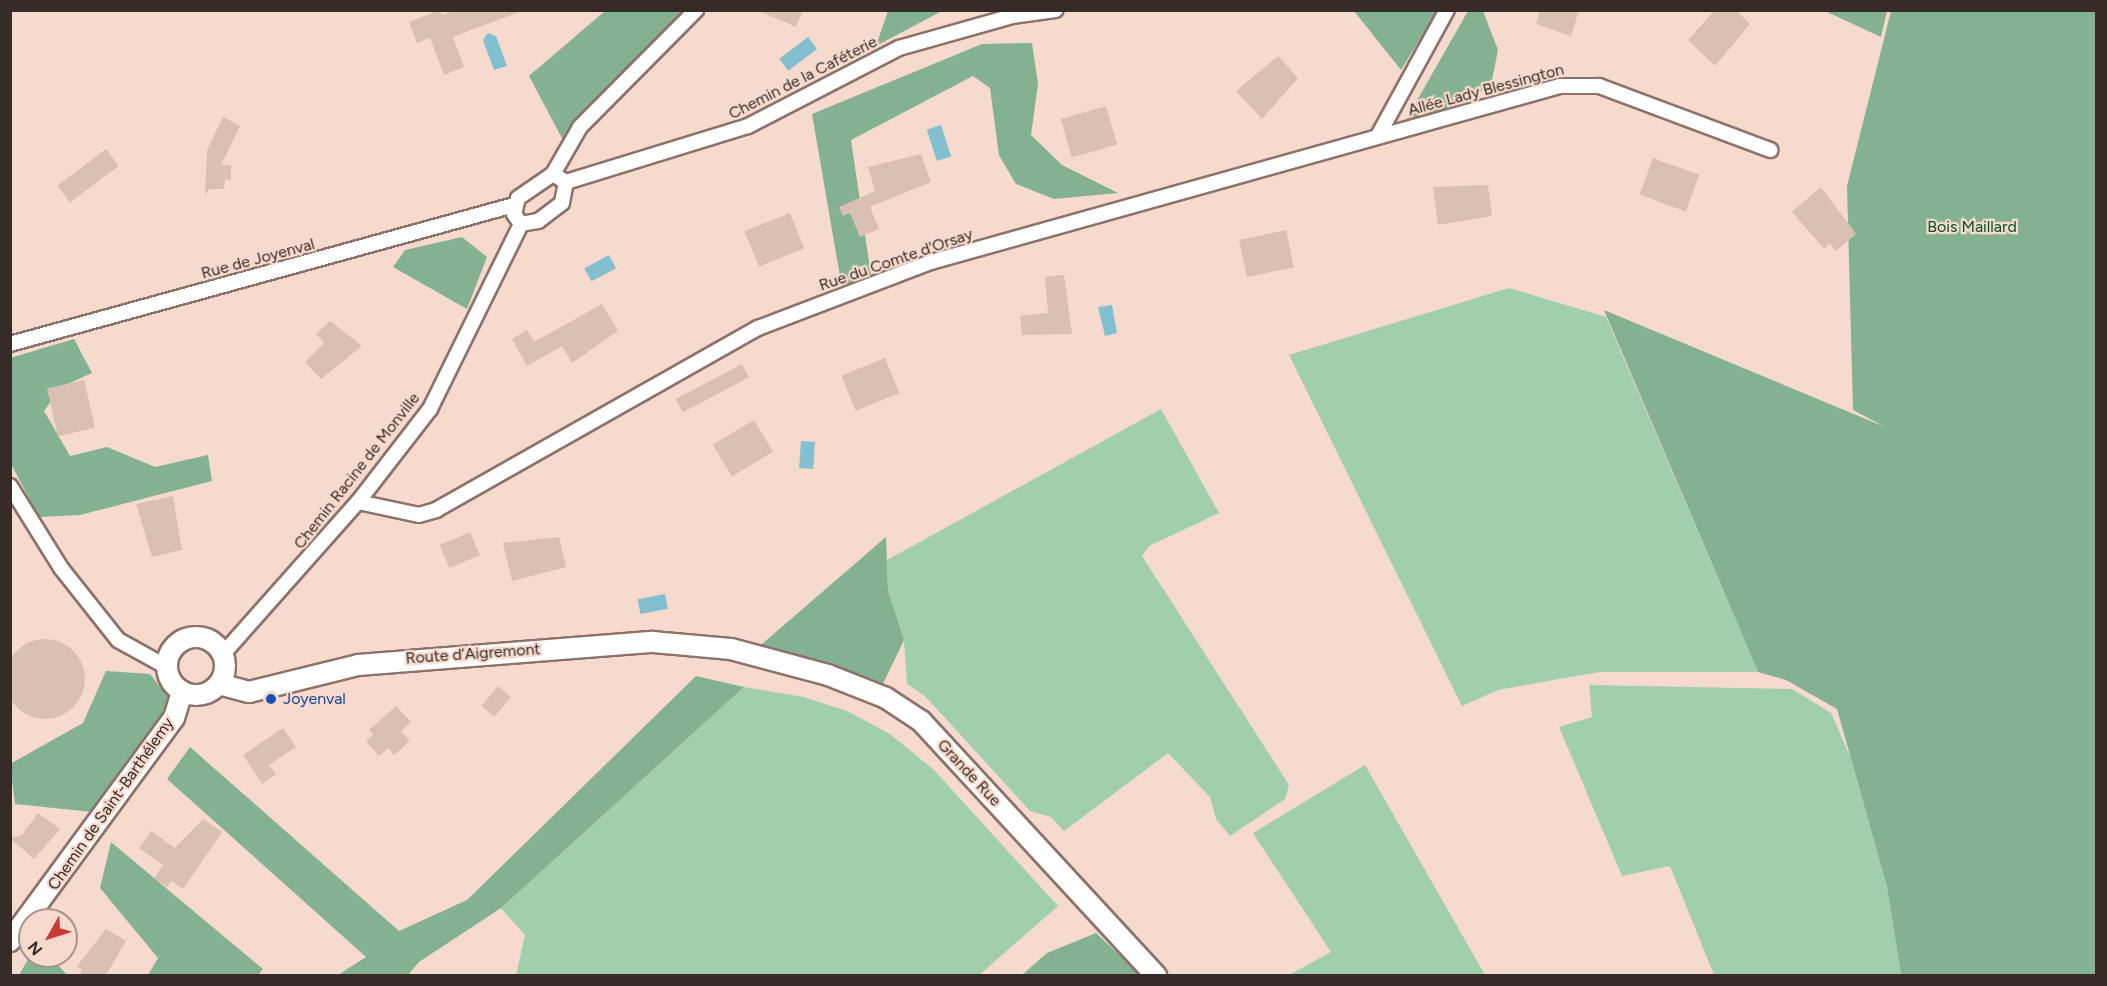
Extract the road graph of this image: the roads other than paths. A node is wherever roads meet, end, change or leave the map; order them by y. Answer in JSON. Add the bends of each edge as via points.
{"nodes":[{"id":1,"x":696,"y":10,"type":"edge"},
{"id":2,"x":1056,"y":10,"type":"edge"},
{"id":3,"x":1447,"y":10,"type":"edge"},
{"id":4,"x":1379,"y":134,"type":"junction"},
{"id":5,"x":1770,"y":150,"type":"dead end"},
{"id":6,"x":553,"y":174,"type":"junction"},
{"id":7,"x":566,"y":182,"type":"junction"},
{"id":8,"x":514,"y":205,"type":"junction"},
{"id":9,"x":521,"y":224,"type":"junction"},
{"id":10,"x":10,"y":344,"type":"edge"},
{"id":11,"x":10,"y":486,"type":"edge"},
{"id":12,"x":358,"y":502,"type":"junction"},
{"id":13,"x":731,"y":649,"type":"joint"},
{"id":14,"x":222,"y":655,"type":"junction"},
{"id":15,"x":167,"y":667,"type":"junction"},
{"id":16,"x":219,"y":684,"type":"junction"},
{"id":17,"x":182,"y":692,"type":"junction"},
{"id":18,"x":10,"y":941,"type":"edge"},
{"id":19,"x":1156,"y":975,"type":"edge"}],
"edges":[{"from":1,"to":6,"type":"street","via":[[580,126]]},
{"from":2,"to":7,"type":"street","name":"Chemin de la Caféterie","via":[[1012,16],[899,48],[748,126]]},
{"from":3,"to":4,"type":"street"},
{"from":4,"to":5,"type":"street","name":"Allée Lady Blessington","via":[[1577,83]]},
{"from":4,"to":12,"type":"street","name":"Rue du Comte d'Orsay","via":[[931,262],[787,316],[436,510],[418,515]]},
{"from":6,"to":7,"type":"street"},
{"from":6,"to":8,"type":"street","via":[[526,190]]},
{"from":7,"to":9,"type":"street","via":[[562,203],[538,221]]},
{"from":8,"to":9,"type":"street"},
{"from":8,"to":10,"type":"street","name":"Rue de Joyenval"},
{"from":9,"to":12,"type":"street","name":"Chemin Racine de Monville","via":[[447,380]]},
{"from":11,"to":15,"type":"street","via":[[61,568],[118,640]]},
{"from":12,"to":14,"type":"street","name":"Chemin Racine de Monville"},
{"from":13,"to":16,"type":"street","name":"Route d’Aigremont","via":[[653,642],[491,652],[358,665],[249,692]]},
{"from":13,"to":19,"type":"street","name":"Grande Rue","via":[[828,675],[886,698],[921,721]]},
{"from":14,"to":15,"type":"street","via":[[211,641],[185,639],[171,650]]},
{"from":14,"to":16,"type":"street"},
{"from":15,"to":17,"type":"street"},
{"from":16,"to":17,"type":"street","via":[[201,694]]},
{"from":17,"to":18,"type":"street","name":"Chemin de Saint-Barthélemy","via":[[174,718]]}]}
